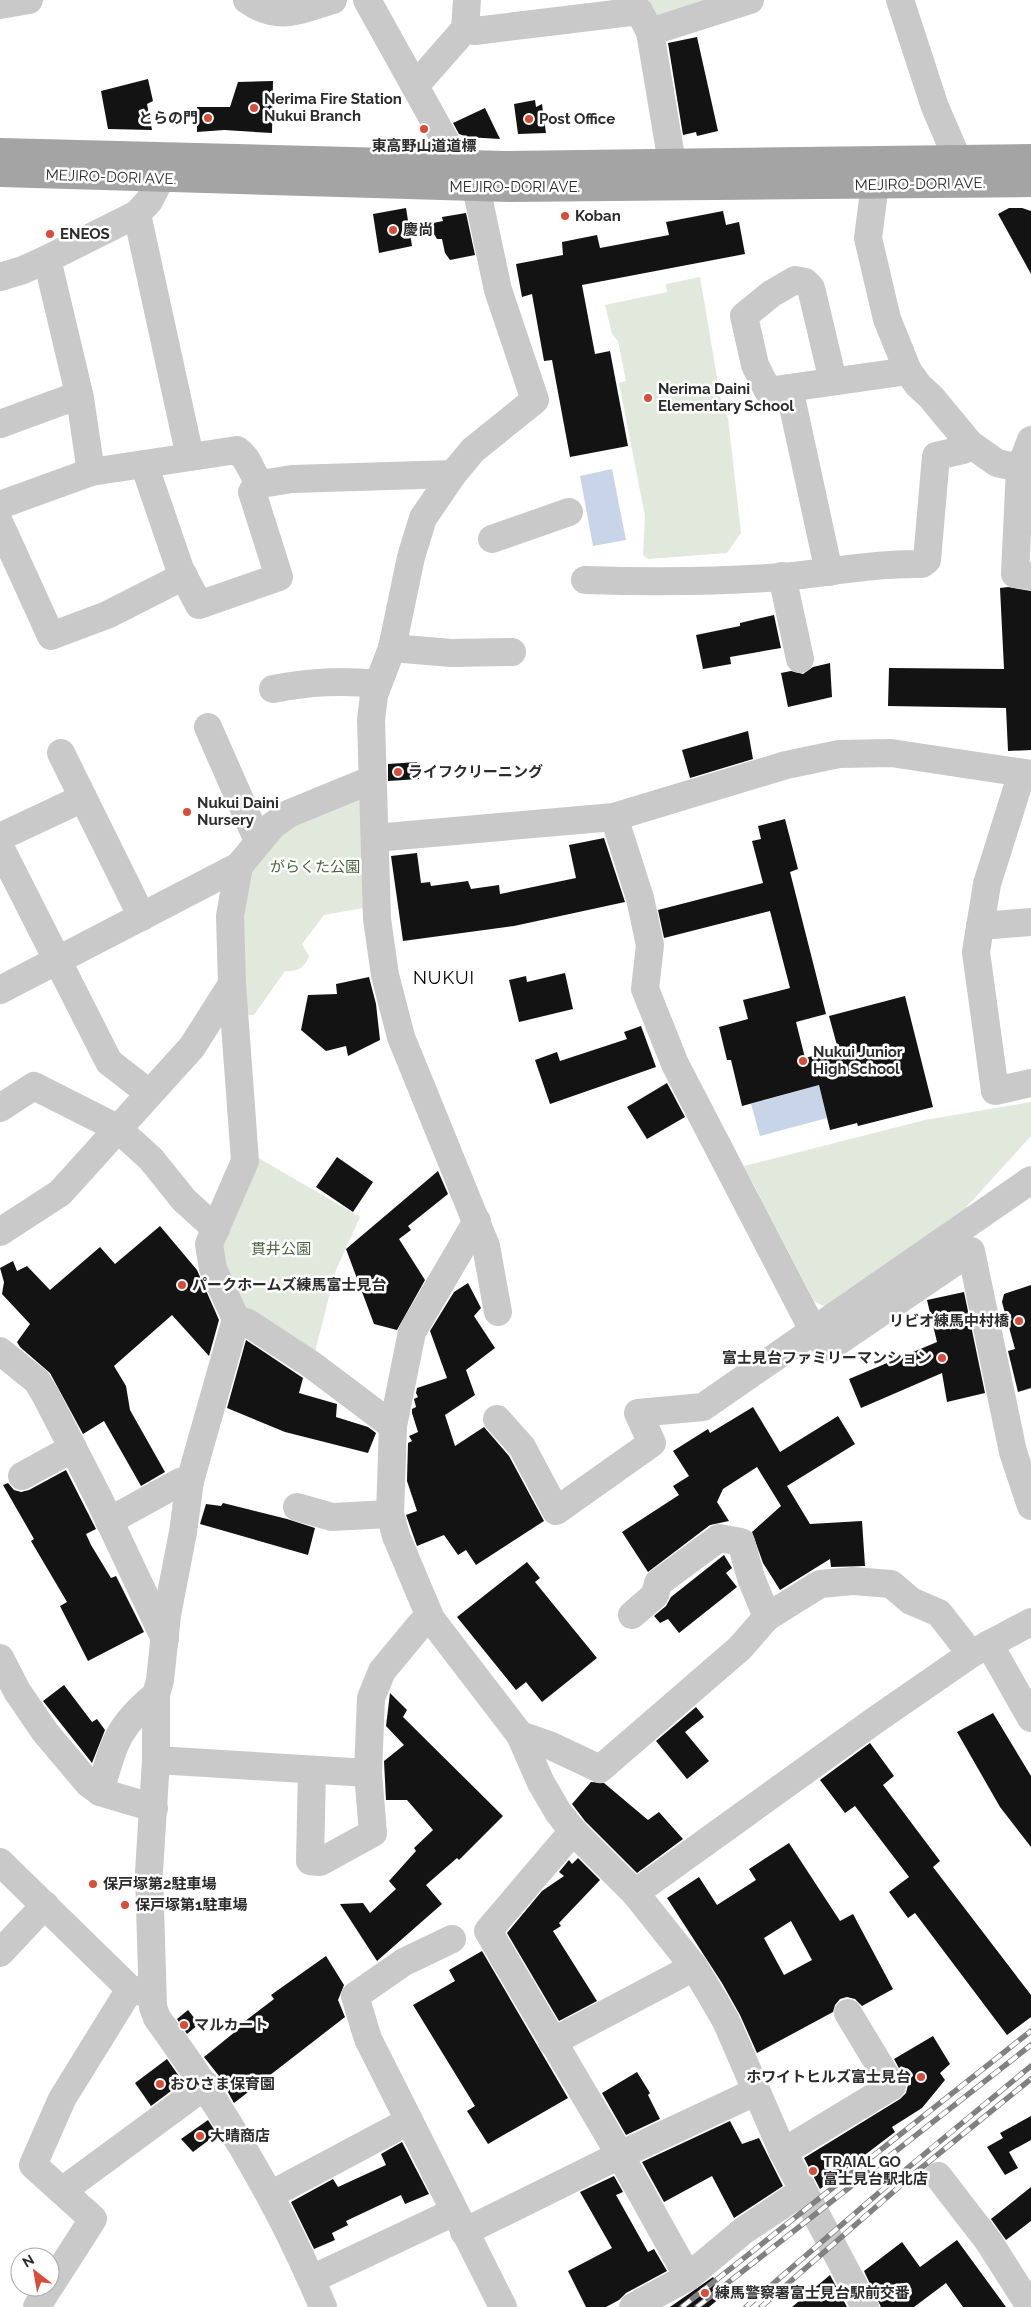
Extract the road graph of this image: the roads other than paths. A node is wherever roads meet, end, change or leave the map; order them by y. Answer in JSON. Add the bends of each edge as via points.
{"nodes":[{"id":1,"x":29,"y":0,"type":"edge"},
{"id":2,"x":247,"y":0,"type":"edge"},
{"id":3,"x":333,"y":0,"type":"edge"},
{"id":4,"x":367,"y":0,"type":"edge"},
{"id":5,"x":467,"y":0,"type":"edge"},
{"id":6,"x":750,"y":0,"type":"edge"},
{"id":7,"x":900,"y":0,"type":"edge"},
{"id":8,"x":0,"y":6,"type":"edge"},
{"id":9,"x":465,"y":29,"type":"junction"},
{"id":10,"x":650,"y":32,"type":"junction"},
{"id":11,"x":415,"y":86,"type":"junction"},
{"id":12,"x":0,"y":152,"type":"edge"},
{"id":13,"x":957,"y":158,"type":"junction"},
{"id":14,"x":1031,"y":158,"type":"edge"},
{"id":15,"x":461,"y":163,"type":"junction"},
{"id":16,"x":672,"y":163,"type":"junction"},
{"id":17,"x":0,"y":173,"type":"edge"},
{"id":18,"x":161,"y":178,"type":"junction"},
{"id":19,"x":1031,"y":183,"type":"edge"},
{"id":20,"x":875,"y":184,"type":"junction"},
{"id":21,"x":476,"y":187,"type":"junction"},
{"id":22,"x":137,"y":214,"type":"junction"},
{"id":23,"x":47,"y":259,"type":"junction"},
{"id":24,"x":0,"y":277,"type":"edge"},
{"id":25,"x":908,"y":371,"type":"junction"},
{"id":26,"x":833,"y":381,"type":"junction"},
{"id":27,"x":788,"y":388,"type":"junction"},
{"id":28,"x":79,"y":395,"type":"junction"},
{"id":29,"x":0,"y":424,"type":"edge"},
{"id":30,"x":1031,"y":440,"type":"edge"},
{"id":31,"x":970,"y":444,"type":"junction"},
{"id":32,"x":190,"y":457,"type":"junction"},
{"id":33,"x":144,"y":464,"type":"junction"},
{"id":34,"x":1020,"y":468,"type":"junction"},
{"id":35,"x":91,"y":472,"type":"junction"},
{"id":36,"x":453,"y":474,"type":"junction"},
{"id":37,"x":259,"y":482,"type":"junction"},
{"id":38,"x":0,"y":505,"type":"edge"},
{"id":39,"x":569,"y":512,"type":"dead end"},
{"id":40,"x":0,"y":524,"type":"edge"},
{"id":41,"x":492,"y":539,"type":"dead end"},
{"id":42,"x":829,"y":572,"type":"junction"},
{"id":43,"x":184,"y":576,"type":"junction"},
{"id":44,"x":782,"y":576,"type":"junction"},
{"id":45,"x":1031,"y":576,"type":"edge"},
{"id":46,"x":585,"y":580,"type":"dead end"},
{"id":47,"x":392,"y":648,"type":"junction"},
{"id":48,"x":512,"y":652,"type":"dead end"},
{"id":49,"x":800,"y":660,"type":"dead end"},
{"id":50,"x":378,"y":684,"type":"junction"},
{"id":51,"x":273,"y":689,"type":"dead end"},
{"id":52,"x":208,"y":727,"type":"dead end"},
{"id":53,"x":61,"y":753,"type":"dead end"},
{"id":54,"x":1026,"y":773,"type":"edge"},
{"id":55,"x":371,"y":780,"type":"junction"},
{"id":56,"x":82,"y":798,"type":"junction"},
{"id":57,"x":614,"y":817,"type":"junction"},
{"id":58,"x":0,"y":837,"type":"edge"},
{"id":59,"x":375,"y":838,"type":"junction"},
{"id":60,"x":258,"y":841,"type":"junction"},
{"id":61,"x":0,"y":847,"type":"edge"},
{"id":62,"x":239,"y":866,"type":"junction"},
{"id":63,"x":142,"y":917,"type":"junction"},
{"id":64,"x":1031,"y":922,"type":"edge"},
{"id":65,"x":980,"y":926,"type":"junction"},
{"id":66,"x":59,"y":960,"type":"junction"},
{"id":67,"x":232,"y":984,"type":"junction"},
{"id":68,"x":0,"y":990,"type":"edge"},
{"id":69,"x":1031,"y":1083,"type":"edge"},
{"id":70,"x":149,"y":1093,"type":"junction"},
{"id":71,"x":0,"y":1108,"type":"edge"},
{"id":72,"x":117,"y":1128,"type":"junction"},
{"id":73,"x":1031,"y":1180,"type":"edge"},
{"id":74,"x":477,"y":1221,"type":"junction"},
{"id":75,"x":216,"y":1230,"type":"junction"},
{"id":76,"x":0,"y":1232,"type":"edge"},
{"id":77,"x":498,"y":1312,"type":"dead end"},
{"id":78,"x":236,"y":1319,"type":"junction"},
{"id":79,"x":814,"y":1332,"type":"junction"},
{"id":80,"x":0,"y":1351,"type":"edge"},
{"id":81,"x":497,"y":1419,"type":"dead end"},
{"id":82,"x":392,"y":1426,"type":"junction"},
{"id":83,"x":73,"y":1448,"type":"junction"},
{"id":84,"x":22,"y":1476,"type":"dead end"},
{"id":85,"x":190,"y":1481,"type":"junction"},
{"id":86,"x":1031,"y":1506,"type":"edge"},
{"id":87,"x":297,"y":1507,"type":"dead end"},
{"id":88,"x":390,"y":1514,"type":"junction"},
{"id":89,"x":109,"y":1521,"type":"junction"},
{"id":90,"x":632,"y":1615,"type":"dead end"},
{"id":91,"x":767,"y":1616,"type":"junction"},
{"id":92,"x":431,"y":1620,"type":"junction"},
{"id":93,"x":1031,"y":1622,"type":"edge"},
{"id":94,"x":165,"y":1639,"type":"junction"},
{"id":95,"x":980,"y":1649,"type":"junction"},
{"id":96,"x":0,"y":1658,"type":"edge"},
{"id":97,"x":156,"y":1695,"type":"junction"},
{"id":98,"x":1031,"y":1718,"type":"edge"},
{"id":99,"x":520,"y":1735,"type":"junction"},
{"id":100,"x":156,"y":1760,"type":"junction"},
{"id":101,"x":312,"y":1770,"type":"junction"},
{"id":102,"x":368,"y":1773,"type":"junction"},
{"id":103,"x":100,"y":1792,"type":"junction"},
{"id":104,"x":154,"y":1808,"type":"junction"},
{"id":105,"x":573,"y":1831,"type":"junction"},
{"id":106,"x":0,"y":1862,"type":"edge"},
{"id":107,"x":635,"y":1894,"type":"junction"},
{"id":108,"x":45,"y":1905,"type":"junction"},
{"id":109,"x":452,"y":1939,"type":"dead end"},
{"id":110,"x":0,"y":1953,"type":"edge"},
{"id":111,"x":694,"y":1967,"type":"junction"},
{"id":112,"x":141,"y":1992,"type":"junction"},
{"id":113,"x":848,"y":2013,"type":"dead end"},
{"id":114,"x":552,"y":2042,"type":"junction"},
{"id":115,"x":206,"y":2085,"type":"junction"},
{"id":116,"x":755,"y":2092,"type":"junction"},
{"id":117,"x":409,"y":2121,"type":"junction"},
{"id":118,"x":783,"y":2152,"type":"junction"},
{"id":119,"x":620,"y":2155,"type":"junction"},
{"id":120,"x":938,"y":2176,"type":"dead end"},
{"id":121,"x":62,"y":2191,"type":"junction"},
{"id":122,"x":803,"y":2191,"type":"junction"},
{"id":123,"x":270,"y":2194,"type":"junction"},
{"id":124,"x":459,"y":2222,"type":"junction"},
{"id":125,"x":60,"y":2273,"type":"edge"},
{"id":126,"x":688,"y":2278,"type":"junction"},
{"id":127,"x":312,"y":2279,"type":"junction"},
{"id":128,"x":1029,"y":2305,"type":"edge"},
{"id":129,"x":323,"y":2307,"type":"edge"},
{"id":130,"x":503,"y":2307,"type":"edge"},
{"id":131,"x":633,"y":2307,"type":"edge"},
{"id":132,"x":865,"y":2307,"type":"edge"}],
"edges":[{"from":1,"to":8,"type":"street"},
{"from":2,"to":3,"type":"street","via":[[268,12],[280,14]]},
{"from":4,"to":11,"type":"street"},
{"from":5,"to":9,"type":"street"},
{"from":6,"to":10,"type":"street"},
{"from":7,"to":13,"type":"street","via":[[935,107]]},
{"from":9,"to":10,"type":"street","via":[[475,31],[639,11]]},
{"from":9,"to":11,"type":"street"},
{"from":10,"to":16,"type":"street"},
{"from":11,"to":15,"type":"street"},
{"from":12,"to":15,"type":"main road","name":"MEJIRO-DORI AVE."},
{"from":13,"to":14,"type":"main road","name":"MEJIRO-DORI AVE."},
{"from":13,"to":16,"type":"main road","name":"MEJIRO-DORI AVE."},
{"from":15,"to":16,"type":"main road","name":"MEJIRO-DORI AVE."},
{"from":15,"to":21,"type":"street"},
{"from":17,"to":18,"type":"main road","name":"MEJIRO-DORI AVE."},
{"from":18,"to":21,"type":"main road","name":"MEJIRO-DORI AVE."},
{"from":18,"to":22,"type":"street","via":[[149,201]]},
{"from":19,"to":20,"type":"main road","name":"MEJIRO-DORI AVE."},
{"from":20,"to":21,"type":"main road","name":"MEJIRO-DORI AVE."},
{"from":20,"to":25,"type":"street","via":[[868,238],[886,319]]},
{"from":21,"to":36,"type":"street","via":[[498,290],[535,400],[473,450]]},
{"from":22,"to":23,"type":"street"},
{"from":22,"to":32,"type":"street"},
{"from":23,"to":24,"type":"street"},
{"from":23,"to":28,"type":"street"},
{"from":25,"to":26,"type":"street"},
{"from":25,"to":31,"type":"street"},
{"from":26,"to":27,"type":"street"},
{"from":26,"to":27,"type":"street","via":[[811,288],[805,282],[795,280],[744,316],[755,366],[768,391]]},
{"from":27,"to":42,"type":"street"},
{"from":28,"to":29,"type":"street"},
{"from":28,"to":35,"type":"street"},
{"from":30,"to":34,"type":"street"},
{"from":31,"to":34,"type":"street","via":[[997,462]]},
{"from":31,"to":42,"type":"street","via":[[964,450],[936,456],[927,560],[922,564]]},
{"from":32,"to":33,"type":"street"},
{"from":32,"to":37,"type":"street","via":[[237,450],[251,465]]},
{"from":33,"to":35,"type":"street"},
{"from":33,"to":43,"type":"street"},
{"from":34,"to":45,"type":"street","via":[[1015,574]]},
{"from":35,"to":38,"type":"street"},
{"from":36,"to":37,"type":"street"},
{"from":36,"to":47,"type":"street","via":[[423,518],[411,557]]},
{"from":37,"to":43,"type":"street","via":[[252,492],[279,578],[199,605]]},
{"from":39,"to":41,"type":"street"},
{"from":40,"to":43,"type":"street","via":[[51,636],[107,615]]},
{"from":42,"to":44,"type":"street"},
{"from":44,"to":46,"type":"street","via":[[711,581]]},
{"from":44,"to":49,"type":"street"},
{"from":47,"to":48,"type":"street","via":[[451,653]]},
{"from":47,"to":50,"type":"street"},
{"from":50,"to":51,"type":"street","via":[[310,682]]},
{"from":50,"to":55,"type":"street","via":[[370,720]]},
{"from":52,"to":60,"type":"street"},
{"from":53,"to":56,"type":"street"},
{"from":54,"to":57,"type":"street","via":[[891,754],[839,754],[786,765]]},
{"from":54,"to":65,"type":"street","via":[[987,884]]},
{"from":55,"to":59,"type":"street"},
{"from":55,"to":60,"type":"street","via":[[288,814]]},
{"from":56,"to":58,"type":"street"},
{"from":56,"to":63,"type":"street"},
{"from":57,"to":59,"type":"street"},
{"from":57,"to":79,"type":"street","via":[[640,898],[650,945],[645,989],[675,1064]]},
{"from":59,"to":74,"type":"street","via":[[377,919],[394,1015]]},
{"from":60,"to":62,"type":"street"},
{"from":61,"to":66,"type":"street"},
{"from":62,"to":63,"type":"street"},
{"from":62,"to":67,"type":"street","via":[[230,916]]},
{"from":63,"to":66,"type":"street"},
{"from":64,"to":65,"type":"street"},
{"from":65,"to":69,"type":"street","via":[[976,952],[995,1090]]},
{"from":66,"to":68,"type":"street"},
{"from":66,"to":70,"type":"street","via":[[110,1062]]},
{"from":67,"to":70,"type":"street","via":[[192,1047]]},
{"from":67,"to":75,"type":"street","via":[[245,1161]]},
{"from":70,"to":72,"type":"street"},
{"from":71,"to":72,"type":"street","via":[[34,1086]]},
{"from":72,"to":75,"type":"street","via":[[151,1159],[184,1200]]},
{"from":72,"to":76,"type":"street","via":[[60,1193]]},
{"from":73,"to":79,"type":"street"},
{"from":74,"to":77,"type":"street","via":[[486,1246]]},
{"from":74,"to":82,"type":"street","via":[[412,1332]]},
{"from":75,"to":78,"type":"street","via":[[209,1244],[213,1269]]},
{"from":78,"to":82,"type":"street","via":[[248,1323],[312,1365]]},
{"from":78,"to":85,"type":"street"},
{"from":79,"to":81,"type":"street","via":[[703,1407],[638,1413],[652,1443],[556,1511],[522,1447]]},
{"from":79,"to":86,"type":"street","via":[[830,1347],[971,1251],[1013,1452]]},
{"from":80,"to":83,"type":"street","via":[[37,1381]]},
{"from":82,"to":88,"type":"street"},
{"from":83,"to":84,"type":"street"},
{"from":83,"to":89,"type":"street"},
{"from":85,"to":89,"type":"street","via":[[180,1482]]},
{"from":85,"to":94,"type":"street"},
{"from":87,"to":88,"type":"street","via":[[332,1516]]},
{"from":88,"to":92,"type":"street"},
{"from":89,"to":94,"type":"street"},
{"from":90,"to":91,"type":"street","via":[[655,1595],[658,1583],[719,1538],[741,1542]]},
{"from":91,"to":95,"type":"street","via":[[820,1584],[853,1581],[891,1584],[911,1601],[939,1613]]},
{"from":91,"to":99,"type":"street","via":[[740,1648],[600,1769]]},
{"from":92,"to":99,"type":"street"},
{"from":92,"to":102,"type":"street","via":[[421,1624],[382,1672],[371,1698]]},
{"from":93,"to":95,"type":"street"},
{"from":94,"to":97,"type":"street"},
{"from":95,"to":98,"type":"street"},
{"from":95,"to":107,"type":"street","via":[[874,1721]]},
{"from":96,"to":103,"type":"street","via":[[17,1691],[45,1732],[88,1783]]},
{"from":97,"to":100,"type":"street"},
{"from":97,"to":103,"type":"street","via":[[136,1711],[114,1743]]},
{"from":99,"to":105,"type":"street","via":[[541,1783]]},
{"from":100,"to":101,"type":"street"},
{"from":100,"to":104,"type":"street"},
{"from":101,"to":102,"type":"street"},
{"from":101,"to":102,"type":"street","via":[[310,1861],[320,1862],[373,1833]]},
{"from":103,"to":104,"type":"street"},
{"from":104,"to":112,"type":"street"},
{"from":105,"to":107,"type":"street"},
{"from":105,"to":114,"type":"street","via":[[488,1931]]},
{"from":106,"to":108,"type":"street"},
{"from":107,"to":111,"type":"street"},
{"from":108,"to":110,"type":"street"},
{"from":108,"to":112,"type":"street"},
{"from":109,"to":117,"type":"street","via":[[404,1962],[355,1996],[368,2039]]},
{"from":111,"to":114,"type":"street"},
{"from":111,"to":116,"type":"street","via":[[726,2021]]},
{"from":112,"to":115,"type":"street"},
{"from":112,"to":121,"type":"street","via":[[62,2099],[33,2165]]},
{"from":113,"to":118,"type":"street","via":[[892,2086]]},
{"from":114,"to":119,"type":"street"},
{"from":115,"to":121,"type":"street"},
{"from":115,"to":123,"type":"street"},
{"from":116,"to":118,"type":"street"},
{"from":116,"to":119,"type":"street"},
{"from":117,"to":123,"type":"street"},
{"from":117,"to":124,"type":"street"},
{"from":118,"to":122,"type":"street"},
{"from":119,"to":124,"type":"street"},
{"from":119,"to":126,"type":"street"},
{"from":120,"to":128,"type":"street","via":[[989,2242]]},
{"from":121,"to":125,"type":"street","via":[[93,2219]]},
{"from":122,"to":126,"type":"street","via":[[743,2231]]},
{"from":122,"to":132,"type":"street"},
{"from":123,"to":127,"type":"street"},
{"from":124,"to":127,"type":"street"},
{"from":124,"to":130,"type":"street"},
{"from":126,"to":131,"type":"street"},
{"from":127,"to":129,"type":"street"}]}
